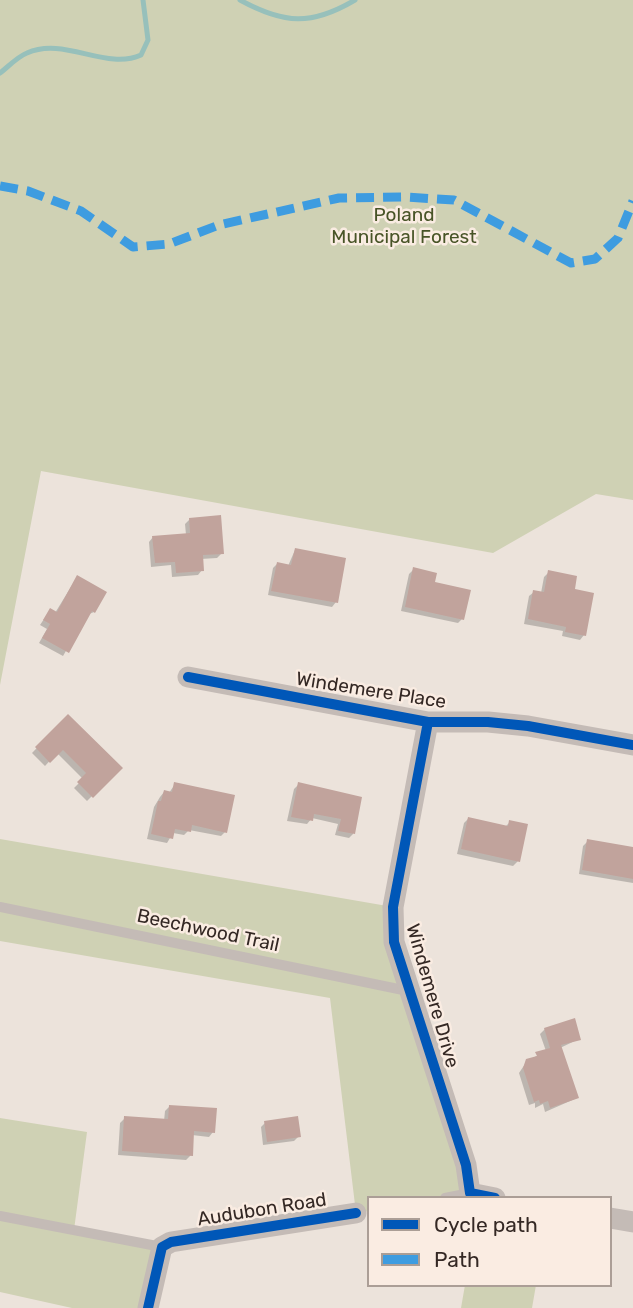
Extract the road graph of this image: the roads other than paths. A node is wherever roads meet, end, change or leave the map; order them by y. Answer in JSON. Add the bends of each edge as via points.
{"nodes":[{"id":1,"x":188,"y":677,"type":"dead end"},
{"id":2,"x":428,"y":722,"type":"junction"},
{"id":3,"x":633,"y":745,"type":"edge"},
{"id":4,"x":0,"y":907,"type":"edge"},
{"id":5,"x":408,"y":991,"type":"junction"},
{"id":6,"x":470,"y":1193,"type":"junction"},
{"id":7,"x":454,"y":1196,"type":"edge"},
{"id":8,"x":485,"y":1196,"type":"edge"},
{"id":9,"x":362,"y":1212,"type":"edge"},
{"id":10,"x":0,"y":1216,"type":"edge"},
{"id":11,"x":612,"y":1218,"type":"edge"},
{"id":12,"x":633,"y":1222,"type":"edge"},
{"id":13,"x":162,"y":1247,"type":"junction"},
{"id":14,"x":148,"y":1308,"type":"edge"}],
"edges":[{"from":1,"to":2,"type":"street","name":"Windemere Place"},
{"from":2,"to":3,"type":"street","name":"Windemere Place","via":[[528,726]]},
{"from":2,"to":5,"type":"street","name":"Windemere Drive","via":[[392,919]]},
{"from":4,"to":5,"type":"lane","name":"Beechwood Trail"},
{"from":5,"to":6,"type":"street","name":"Windemere Drive","via":[[466,1165]]},
{"from":6,"to":7,"type":"lane"},
{"from":6,"to":8,"type":"street"},
{"from":9,"to":13,"type":"street","name":"Audubon Road"},
{"from":10,"to":13,"type":"lane"},
{"from":11,"to":12,"type":"street"},
{"from":13,"to":14,"type":"street"}]}
